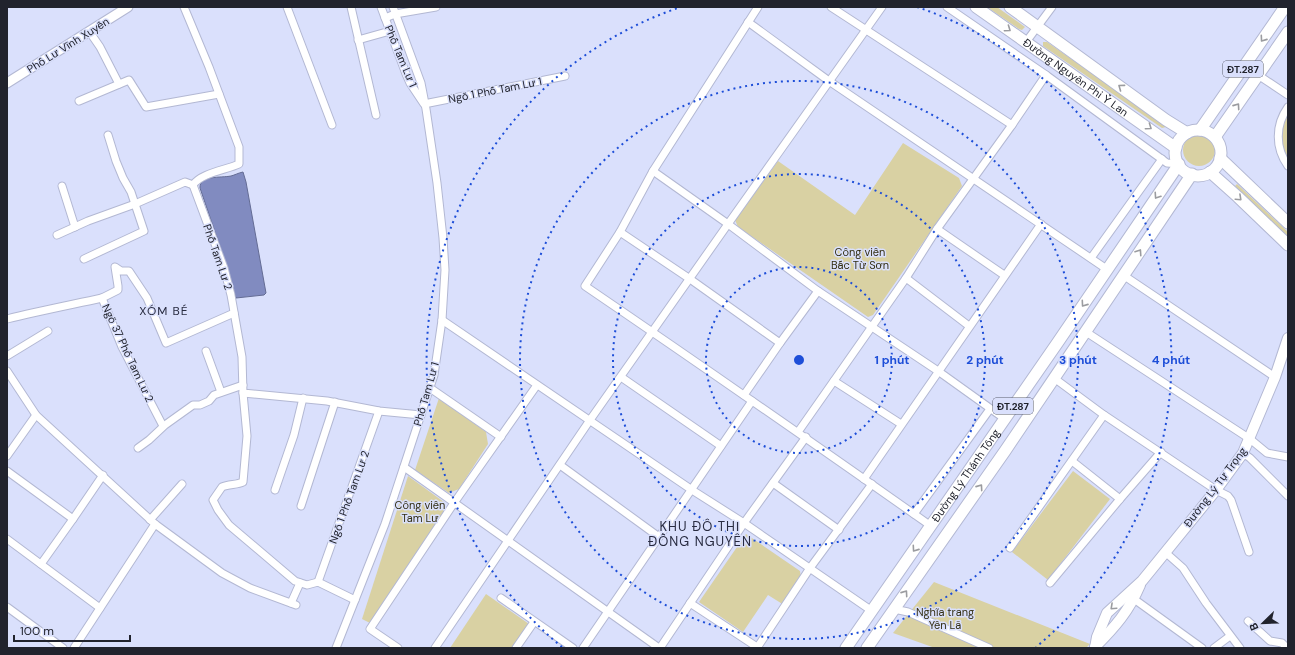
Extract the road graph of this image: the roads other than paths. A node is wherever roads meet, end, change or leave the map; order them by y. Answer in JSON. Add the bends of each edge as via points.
{"nodes":[{"id":1,"x":128,"y":7,"type":"edge"},
{"id":2,"x":184,"y":7,"type":"edge"},
{"id":3,"x":287,"y":7,"type":"edge"},
{"id":4,"x":351,"y":7,"type":"edge"},
{"id":5,"x":381,"y":7,"type":"edge"},
{"id":6,"x":436,"y":7,"type":"edge"},
{"id":7,"x":758,"y":7,"type":"edge"},
{"id":8,"x":831,"y":7,"type":"edge"},
{"id":9,"x":882,"y":7,"type":"edge"},
{"id":10,"x":947,"y":7,"type":"edge"},
{"id":11,"x":976,"y":7,"type":"edge"},
{"id":12,"x":1010,"y":7,"type":"edge"},
{"id":13,"x":1052,"y":7,"type":"edge"},
{"id":14,"x":1286,"y":7,"type":"edge"},
{"id":15,"x":394,"y":10,"type":"edge"},
{"id":16,"x":385,"y":18,"type":"junction"},
{"id":17,"x":748,"y":22,"type":"junction"},
{"id":18,"x":1038,"y":26,"type":"junction"},
{"id":19,"x":866,"y":29,"type":"junction"},
{"id":20,"x":89,"y":31,"type":"junction"},
{"id":21,"x":390,"y":31,"type":"junction"},
{"id":22,"x":1288,"y":32,"type":"edge"},
{"id":23,"x":358,"y":40,"type":"junction"},
{"id":24,"x":1026,"y":42,"type":"junction"},
{"id":25,"x":1046,"y":75,"type":"junction"},
{"id":26,"x":1258,"y":75,"type":"junction"},
{"id":27,"x":565,"y":76,"type":"dead end"},
{"id":28,"x":829,"y":81,"type":"junction"},
{"id":29,"x":7,"y":83,"type":"edge"},
{"id":30,"x":119,"y":84,"type":"junction"},
{"id":31,"x":219,"y":94,"type":"junction"},
{"id":32,"x":1288,"y":95,"type":"edge"},
{"id":33,"x":79,"y":101,"type":"dead end"},
{"id":34,"x":424,"y":104,"type":"junction"},
{"id":35,"x":1288,"y":107,"type":"edge"},
{"id":36,"x":376,"y":116,"type":"dead end"},
{"id":37,"x":332,"y":125,"type":"dead end"},
{"id":38,"x":1012,"y":125,"type":"junction"},
{"id":39,"x":1200,"y":130,"type":"junction"},
{"id":40,"x":1187,"y":133,"type":"junction"},
{"id":41,"x":108,"y":135,"type":"dead end"},
{"id":42,"x":1215,"y":138,"type":"junction"},
{"id":43,"x":1176,"y":148,"type":"junction"},
{"id":44,"x":1220,"y":158,"type":"junction"},
{"id":45,"x":1162,"y":159,"type":"junction"},
{"id":46,"x":1179,"y":164,"type":"junction"},
{"id":47,"x":1288,"y":166,"type":"edge"},
{"id":48,"x":653,"y":171,"type":"junction"},
{"id":49,"x":1210,"y":172,"type":"junction"},
{"id":50,"x":1192,"y":174,"type":"junction"},
{"id":51,"x":974,"y":179,"type":"junction"},
{"id":52,"x":193,"y":185,"type":"junction"},
{"id":53,"x":62,"y":186,"type":"dead end"},
{"id":54,"x":135,"y":204,"type":"junction"},
{"id":55,"x":1288,"y":223,"type":"edge"},
{"id":56,"x":728,"y":224,"type":"junction"},
{"id":57,"x":1041,"y":224,"type":"junction"},
{"id":58,"x":75,"y":227,"type":"junction"},
{"id":59,"x":937,"y":229,"type":"junction"},
{"id":60,"x":620,"y":232,"type":"junction"},
{"id":61,"x":57,"y":235,"type":"dead end"},
{"id":62,"x":1288,"y":245,"type":"edge"},
{"id":63,"x":1091,"y":258,"type":"junction"},
{"id":64,"x":84,"y":259,"type":"dead end"},
{"id":65,"x":1108,"y":270,"type":"junction"},
{"id":66,"x":1004,"y":275,"type":"junction"},
{"id":67,"x":1123,"y":275,"type":"junction"},
{"id":68,"x":906,"y":278,"type":"junction"},
{"id":69,"x":690,"y":279,"type":"junction"},
{"id":70,"x":818,"y":291,"type":"junction"},
{"id":71,"x":102,"y":298,"type":"junction"},
{"id":72,"x":234,"y":313,"type":"junction"},
{"id":73,"x":7,"y":319,"type":"edge"},
{"id":74,"x":442,"y":320,"type":"junction"},
{"id":75,"x":872,"y":326,"type":"junction"},
{"id":76,"x":969,"y":326,"type":"junction"},
{"id":77,"x":48,"y":331,"type":"dead end"},
{"id":78,"x":652,"y":332,"type":"junction"},
{"id":79,"x":1086,"y":332,"type":"junction"},
{"id":80,"x":1288,"y":338,"type":"edge"},
{"id":81,"x":780,"y":342,"type":"junction"},
{"id":82,"x":1054,"y":347,"type":"junction"},
{"id":83,"x":206,"y":352,"type":"dead end"},
{"id":84,"x":7,"y":356,"type":"edge"},
{"id":85,"x":1069,"y":357,"type":"junction"},
{"id":86,"x":7,"y":370,"type":"edge"},
{"id":87,"x":938,"y":371,"type":"junction"},
{"id":88,"x":621,"y":377,"type":"junction"},
{"id":89,"x":1275,"y":377,"type":"junction"},
{"id":90,"x":1054,"y":378,"type":"junction"},
{"id":91,"x":834,"y":381,"type":"junction"},
{"id":92,"x":537,"y":384,"type":"junction"},
{"id":93,"x":243,"y":385,"type":"junction"},
{"id":94,"x":430,"y":388,"type":"junction"},
{"id":95,"x":221,"y":392,"type":"junction"},
{"id":96,"x":243,"y":393,"type":"junction"},
{"id":97,"x":744,"y":395,"type":"junction"},
{"id":98,"x":303,"y":398,"type":"junction"},
{"id":99,"x":752,"y":401,"type":"junction"},
{"id":100,"x":335,"y":402,"type":"junction"},
{"id":101,"x":990,"y":409,"type":"junction"},
{"id":102,"x":379,"y":411,"type":"junction"},
{"id":103,"x":36,"y":415,"type":"junction"},
{"id":104,"x":421,"y":415,"type":"junction"},
{"id":105,"x":1104,"y":415,"type":"junction"},
{"id":106,"x":1004,"y":418,"type":"junction"},
{"id":107,"x":590,"y":420,"type":"junction"},
{"id":108,"x":901,"y":424,"type":"junction"},
{"id":109,"x":163,"y":426,"type":"junction"},
{"id":110,"x":798,"y":432,"type":"junction"},
{"id":111,"x":501,"y":437,"type":"junction"},
{"id":112,"x":806,"y":437,"type":"junction"},
{"id":113,"x":1250,"y":438,"type":"junction"},
{"id":114,"x":721,"y":446,"type":"junction"},
{"id":115,"x":138,"y":448,"type":"dead end"},
{"id":116,"x":1161,"y":452,"type":"junction"},
{"id":117,"x":1243,"y":453,"type":"junction"},
{"id":118,"x":7,"y":456,"type":"edge"},
{"id":119,"x":1288,"y":457,"type":"edge"},
{"id":120,"x":1072,"y":462,"type":"junction"},
{"id":121,"x":560,"y":465,"type":"junction"},
{"id":122,"x":404,"y":467,"type":"junction"},
{"id":123,"x":7,"y":471,"type":"edge"},
{"id":124,"x":103,"y":475,"type":"junction"},
{"id":125,"x":864,"y":479,"type":"junction"},
{"id":126,"x":773,"y":483,"type":"junction"},
{"id":127,"x":182,"y":484,"type":"dead end"},
{"id":128,"x":872,"y":484,"type":"junction"},
{"id":129,"x":275,"y":490,"type":"dead end"},
{"id":130,"x":692,"y":490,"type":"junction"},
{"id":131,"x":1216,"y":490,"type":"junction"},
{"id":132,"x":1288,"y":496,"type":"edge"},
{"id":133,"x":1120,"y":499,"type":"junction"},
{"id":134,"x":454,"y":503,"type":"junction"},
{"id":135,"x":301,"y":506,"type":"dead end"},
{"id":136,"x":914,"y":514,"type":"junction"},
{"id":137,"x":73,"y":519,"type":"junction"},
{"id":138,"x":153,"y":522,"type":"junction"},
{"id":139,"x":744,"y":523,"type":"junction"},
{"id":140,"x":931,"y":526,"type":"junction"},
{"id":141,"x":839,"y":530,"type":"junction"},
{"id":142,"x":659,"y":537,"type":"junction"},
{"id":143,"x":7,"y":540,"type":"edge"},
{"id":144,"x":508,"y":541,"type":"junction"},
{"id":145,"x":1010,"y":548,"type":"dead end"},
{"id":146,"x":1165,"y":552,"type":"junction"},
{"id":147,"x":1249,"y":552,"type":"dead end"},
{"id":148,"x":41,"y":564,"type":"junction"},
{"id":149,"x":810,"y":568,"type":"junction"},
{"id":150,"x":1142,"y":581,"type":"junction"},
{"id":151,"x":318,"y":582,"type":"junction"},
{"id":152,"x":300,"y":583,"type":"junction"},
{"id":153,"x":1050,"y":583,"type":"dead end"},
{"id":154,"x":501,"y":598,"type":"dead end"},
{"id":155,"x":1134,"y":599,"type":"junction"},
{"id":156,"x":355,"y":600,"type":"junction"},
{"id":157,"x":690,"y":603,"type":"junction"},
{"id":158,"x":7,"y":607,"type":"edge"},
{"id":159,"x":100,"y":608,"type":"junction"},
{"id":160,"x":894,"y":609,"type":"junction"},
{"id":161,"x":872,"y":611,"type":"junction"},
{"id":162,"x":608,"y":612,"type":"junction"},
{"id":163,"x":1248,"y":621,"type":"dead end"},
{"id":164,"x":534,"y":622,"type":"junction"},
{"id":165,"x":1230,"y":636,"type":"junction"},
{"id":166,"x":1193,"y":645,"type":"edge"},
{"id":167,"x":63,"y":648,"type":"edge"},
{"id":168,"x":74,"y":648,"type":"edge"},
{"id":169,"x":336,"y":648,"type":"edge"},
{"id":170,"x":398,"y":648,"type":"edge"},
{"id":171,"x":435,"y":648,"type":"edge"},
{"id":172,"x":516,"y":648,"type":"edge"},
{"id":173,"x":573,"y":648,"type":"edge"},
{"id":174,"x":583,"y":648,"type":"edge"},
{"id":175,"x":660,"y":648,"type":"edge"},
{"id":176,"x":757,"y":648,"type":"edge"},
{"id":177,"x":846,"y":648,"type":"edge"},
{"id":178,"x":867,"y":648,"type":"edge"},
{"id":179,"x":989,"y":648,"type":"edge"},
{"id":180,"x":1094,"y":648,"type":"edge"},
{"id":181,"x":1202,"y":648,"type":"edge"},
{"id":182,"x":1214,"y":648,"type":"edge"},
{"id":183,"x":1240,"y":648,"type":"edge"},
{"id":184,"x":1287,"y":648,"type":"edge"}],
"edges":[{"from":1,"to":20,"type":"street","name":"Phố Lư Vĩnh Xuyên"},
{"from":2,"to":31,"type":"street"},
{"from":3,"to":37,"type":"street"},
{"from":4,"to":23,"type":"street"},
{"from":5,"to":16,"type":"street","name":"Phố Tam Lư 1"},
{"from":6,"to":15,"type":"street"},
{"from":7,"to":17,"type":"street"},
{"from":8,"to":19,"type":"street"},
{"from":9,"to":19,"type":"street"},
{"from":10,"to":25,"type":"street"},
{"from":11,"to":24,"type":"main road","name":"Đường Nguyên Phi Ỷ Lan","one_way":true},
{"from":12,"to":18,"type":"main road","name":"Đường Nguyên Phi Ỷ Lan"},
{"from":13,"to":18,"type":"street"},
{"from":14,"to":39,"type":"main road","number":"ĐT.287","one_way":true},
{"from":15,"to":16,"type":"street"},
{"from":15,"to":34,"type":"street","name":"Phố Tam Lư 1","via":[[421,83]]},
{"from":16,"to":21,"type":"street","name":"Phố Tam Lư 1"},
{"from":17,"to":28,"type":"street"},
{"from":17,"to":48,"type":"street"},
{"from":18,"to":24,"type":"street"},
{"from":40,"to":18,"type":"main road","name":"Đường Nguyên Phi Ỷ Lan","one_way":true},
{"from":19,"to":28,"type":"street"},
{"from":19,"to":38,"type":"street"},
{"from":20,"to":29,"type":"street","name":"Phố Lư Vĩnh Xuyên"},
{"from":20,"to":30,"type":"street"},
{"from":21,"to":23,"type":"street"},
{"from":21,"to":34,"type":"street","name":"Phố Tam Lư 1","via":[[410,83]]},
{"from":22,"to":26,"type":"main road","number":"ĐT.287"},
{"from":23,"to":36,"type":"street"},
{"from":24,"to":43,"type":"main road","name":"Đường Nguyên Phi Ỷ Lan","one_way":true},
{"from":25,"to":38,"type":"street"},
{"from":25,"to":45,"type":"street"},
{"from":26,"to":32,"type":"street"},
{"from":42,"to":26,"type":"main road","number":"ĐT.287","one_way":true},
{"from":27,"to":34,"type":"street","name":"Ngõ 1 Phố Tam Lư 1"},
{"from":28,"to":51,"type":"street"},
{"from":28,"to":56,"type":"street"},
{"from":30,"to":31,"type":"street","via":[[129,80],[146,107]]},
{"from":30,"to":33,"type":"street"},
{"from":31,"to":52,"type":"street","via":[[240,147],[239,164],[207,175],[195,181]]},
{"from":34,"to":74,"type":"street","name":"Phố Tam Lư 1","via":[[443,238],[445,270]]},
{"from":35,"to":47,"type":"street","via":[[1280,121],[1278,138],[1281,153]]},
{"from":38,"to":51,"type":"street"},
{"from":39,"to":40,"type":"main road"},
{"from":39,"to":42,"type":"main road"},
{"from":40,"to":43,"type":"main road","via":[[1180,139]]},
{"from":41,"to":54,"type":"street","via":[[116,161]]},
{"from":42,"to":44,"type":"main road","via":[[1220,147]]},
{"from":43,"to":46,"type":"main road"},
{"from":44,"to":49,"type":"main road"},
{"from":44,"to":55,"type":"main road"},
{"from":45,"to":46,"type":"street"},
{"from":45,"to":63,"type":"street"},
{"from":46,"to":50,"type":"main road"},
{"from":46,"to":65,"type":"main road","name":"Đường Lý Thánh Tông","number":"ĐT.287","one_way":true},
{"from":48,"to":56,"type":"street"},
{"from":48,"to":60,"type":"street"},
{"from":49,"to":50,"type":"main road","via":[[1202,175]]},
{"from":49,"to":62,"type":"main road","one_way":true},
{"from":67,"to":50,"type":"main road","name":"Đường Lý Thánh Tông","number":"ĐT.287","one_way":true},
{"from":51,"to":57,"type":"street"},
{"from":51,"to":59,"type":"street"},
{"from":52,"to":54,"type":"street","via":[[185,182]]},
{"from":52,"to":72,"type":"street","name":"Phố Tam Lư 2","via":[[224,268]]},
{"from":53,"to":58,"type":"street"},
{"from":54,"to":58,"type":"street"},
{"from":54,"to":64,"type":"street","via":[[144,231]]},
{"from":56,"to":69,"type":"street"},
{"from":56,"to":70,"type":"street"},
{"from":57,"to":63,"type":"street"},
{"from":57,"to":66,"type":"street"},
{"from":58,"to":61,"type":"street"},
{"from":59,"to":66,"type":"street"},
{"from":59,"to":68,"type":"street"},
{"from":60,"to":69,"type":"street"},
{"from":60,"to":78,"type":"street","via":[[585,286]]},
{"from":63,"to":65,"type":"street"},
{"from":65,"to":82,"type":"main road","name":"Đường Lý Thánh Tông","number":"ĐT.287","one_way":true},
{"from":66,"to":76,"type":"street"},
{"from":67,"to":79,"type":"main road","name":"Đường Lý Thánh Tông","number":"ĐT.287"},
{"from":67,"to":89,"type":"street"},
{"from":68,"to":75,"type":"street"},
{"from":68,"to":76,"type":"street"},
{"from":69,"to":78,"type":"street"},
{"from":69,"to":81,"type":"street"},
{"from":70,"to":75,"type":"street"},
{"from":70,"to":81,"type":"street"},
{"from":71,"to":72,"type":"street","name":"Ngõ 37 Phố Tam Lư 2","via":[[118,290],[115,267],[121,271],[129,271],[147,298],[166,344]]},
{"from":71,"to":73,"type":"street"},
{"from":71,"to":109,"type":"street","name":"Ngõ 37 Phố Tam Lư 2","via":[[122,347]]},
{"from":72,"to":93,"type":"street","name":"Phố Tam Lư 2","via":[[242,358]]},
{"from":74,"to":92,"type":"street"},
{"from":74,"to":94,"type":"street","name":"Phố Tam Lư 1"},
{"from":75,"to":87,"type":"street"},
{"from":75,"to":91,"type":"street"},
{"from":76,"to":87,"type":"street"},
{"from":77,"to":84,"type":"street"},
{"from":78,"to":88,"type":"street"},
{"from":78,"to":97,"type":"street"},
{"from":79,"to":85,"type":"main road","name":"Đường Lý Thánh Tông","number":"ĐT.287"},
{"from":79,"to":113,"type":"street"},
{"from":80,"to":89,"type":"main road","name":"Đường Lý Tự Trọng"},
{"from":81,"to":97,"type":"street"},
{"from":82,"to":85,"type":"main road"},
{"from":82,"to":106,"type":"main road","name":"Đường Lý Thánh Tông","number":"ĐT.287"},
{"from":83,"to":95,"type":"street"},
{"from":85,"to":90,"type":"main road","name":"Đường Lý Thánh Tông","number":"ĐT.287"},
{"from":86,"to":103,"type":"street"},
{"from":87,"to":101,"type":"street"},
{"from":87,"to":108,"type":"street"},
{"from":88,"to":107,"type":"street"},
{"from":88,"to":114,"type":"street"},
{"from":89,"to":113,"type":"main road","name":"Đường Lý Tự Trọng"},
{"from":90,"to":105,"type":"street"},
{"from":160,"to":90,"type":"main road","name":"Đường Lý Thánh Tông","number":"ĐT.287","one_way":true},
{"from":91,"to":108,"type":"street"},
{"from":91,"to":110,"type":"street"},
{"from":92,"to":107,"type":"street"},
{"from":92,"to":111,"type":"street"},
{"from":93,"to":95,"type":"street"},
{"from":93,"to":96,"type":"street","name":"Phố Tam Lư 2"},
{"from":94,"to":104,"type":"street","name":"Phố Tam Lư 1"},
{"from":94,"to":111,"type":"street"},
{"from":95,"to":109,"type":"street","via":[[209,401],[193,405]]},
{"from":96,"to":98,"type":"street"},
{"from":96,"to":152,"type":"street","name":"Phố Tam Lư 2","via":[[247,436],[243,482],[222,487],[213,500],[229,525]]},
{"from":97,"to":99,"type":"street"},
{"from":98,"to":100,"type":"street"},
{"from":98,"to":129,"type":"street","via":[[294,435]]},
{"from":99,"to":110,"type":"street"},
{"from":99,"to":114,"type":"street"},
{"from":100,"to":102,"type":"street"},
{"from":100,"to":135,"type":"street"},
{"from":101,"to":106,"type":"street"},
{"from":101,"to":136,"type":"street"},
{"from":102,"to":104,"type":"street"},
{"from":102,"to":151,"type":"street","name":"Ngõ 1 Phố Tam Lư 2"},
{"from":103,"to":118,"type":"street"},
{"from":103,"to":124,"type":"street"},
{"from":104,"to":122,"type":"street","name":"Phố Tam Lư 1"},
{"from":105,"to":116,"type":"street"},
{"from":105,"to":120,"type":"street"},
{"from":106,"to":140,"type":"main road","name":"Đường Lý Thánh Tông","number":"ĐT.287"},
{"from":107,"to":121,"type":"street"},
{"from":107,"to":130,"type":"street"},
{"from":108,"to":125,"type":"street"},
{"from":109,"to":115,"type":"street"},
{"from":110,"to":112,"type":"street"},
{"from":111,"to":134,"type":"street"},
{"from":112,"to":125,"type":"street"},
{"from":112,"to":126,"type":"street"},
{"from":113,"to":117,"type":"main road","name":"Đường Lý Tự Trọng"},
{"from":113,"to":119,"type":"street","via":[[1267,453]]},
{"from":114,"to":130,"type":"street"},
{"from":116,"to":131,"type":"street"},
{"from":116,"to":133,"type":"street"},
{"from":117,"to":131,"type":"main road","name":"Đường Lý Tự Trọng"},
{"from":117,"to":132,"type":"street"},
{"from":120,"to":133,"type":"street"},
{"from":120,"to":145,"type":"street"},
{"from":121,"to":142,"type":"street"},
{"from":121,"to":144,"type":"street"},
{"from":122,"to":134,"type":"street"},
{"from":122,"to":156,"type":"street","name":"Phố Tam Lư 1"},
{"from":123,"to":137,"type":"street"},
{"from":124,"to":137,"type":"street"},
{"from":124,"to":138,"type":"street"},
{"from":125,"to":128,"type":"street"},
{"from":126,"to":139,"type":"street"},
{"from":126,"to":141,"type":"street"},
{"from":127,"to":138,"type":"street"},
{"from":128,"to":136,"type":"street"},
{"from":128,"to":141,"type":"street"},
{"from":130,"to":139,"type":"street"},
{"from":130,"to":142,"type":"street"},
{"from":131,"to":146,"type":"main road","name":"Đường Lý Tự Trọng"},
{"from":131,"to":147,"type":"street","via":[[1231,500]]},
{"from":133,"to":153,"type":"street"},
{"from":134,"to":144,"type":"street"},
{"from":134,"to":170,"type":"street","via":[[370,628]]},
{"from":136,"to":140,"type":"street"},
{"from":137,"to":148,"type":"street"},
{"from":138,"to":152,"type":"street","via":[[222,573],[250,588],[293,604]]},
{"from":138,"to":159,"type":"street"},
{"from":139,"to":149,"type":"street"},
{"from":139,"to":157,"type":"street"},
{"from":140,"to":161,"type":"main road","name":"Đường Lý Thánh Tông","number":"ĐT.287","one_way":true},
{"from":141,"to":149,"type":"street"},
{"from":142,"to":162,"type":"street"},
{"from":143,"to":148,"type":"street"},
{"from":144,"to":162,"type":"street"},
{"from":144,"to":171,"type":"street"},
{"from":146,"to":150,"type":"main road","name":"Đường Lý Tự Trọng"},
{"from":146,"to":165,"type":"street","via":[[1183,568]]},
{"from":148,"to":159,"type":"street"},
{"from":149,"to":161,"type":"street"},
{"from":149,"to":176,"type":"street"},
{"from":150,"to":155,"type":"main road","name":"Đường Lý Tự Trọng"},
{"from":150,"to":180,"type":"main road","name":"Đường Lý Tự Trọng","one_way":true,"via":[[1107,613]]},
{"from":151,"to":152,"type":"street","via":[[307,585]]},
{"from":151,"to":156,"type":"street"},
{"from":154,"to":164,"type":"street"},
{"from":155,"to":166,"type":"street"},
{"from":155,"to":180,"type":"main road","name":"Đường Lý Tự Trọng","via":[[1117,625]]},
{"from":156,"to":169,"type":"street","name":"Phố Tam Lư 1"},
{"from":157,"to":175,"type":"street"},
{"from":157,"to":176,"type":"street"},
{"from":158,"to":167,"type":"street"},
{"from":159,"to":168,"type":"street"},
{"from":160,"to":178,"type":"main road","name":"Đường Lý Thánh Tông","number":"ĐT.287"},
{"from":160,"to":179,"type":"street","via":[[908,612]]},
{"from":161,"to":177,"type":"main road","name":"Đường Lý Thánh Tông","number":"ĐT.287"},
{"from":162,"to":174,"type":"street"},
{"from":162,"to":175,"type":"street"},
{"from":163,"to":184,"type":"street","via":[[1270,641],[1282,643]]},
{"from":164,"to":172,"type":"street"},
{"from":164,"to":173,"type":"street"},
{"from":165,"to":182,"type":"street"},
{"from":165,"to":183,"type":"street"},
{"from":166,"to":181,"type":"street"}]}
